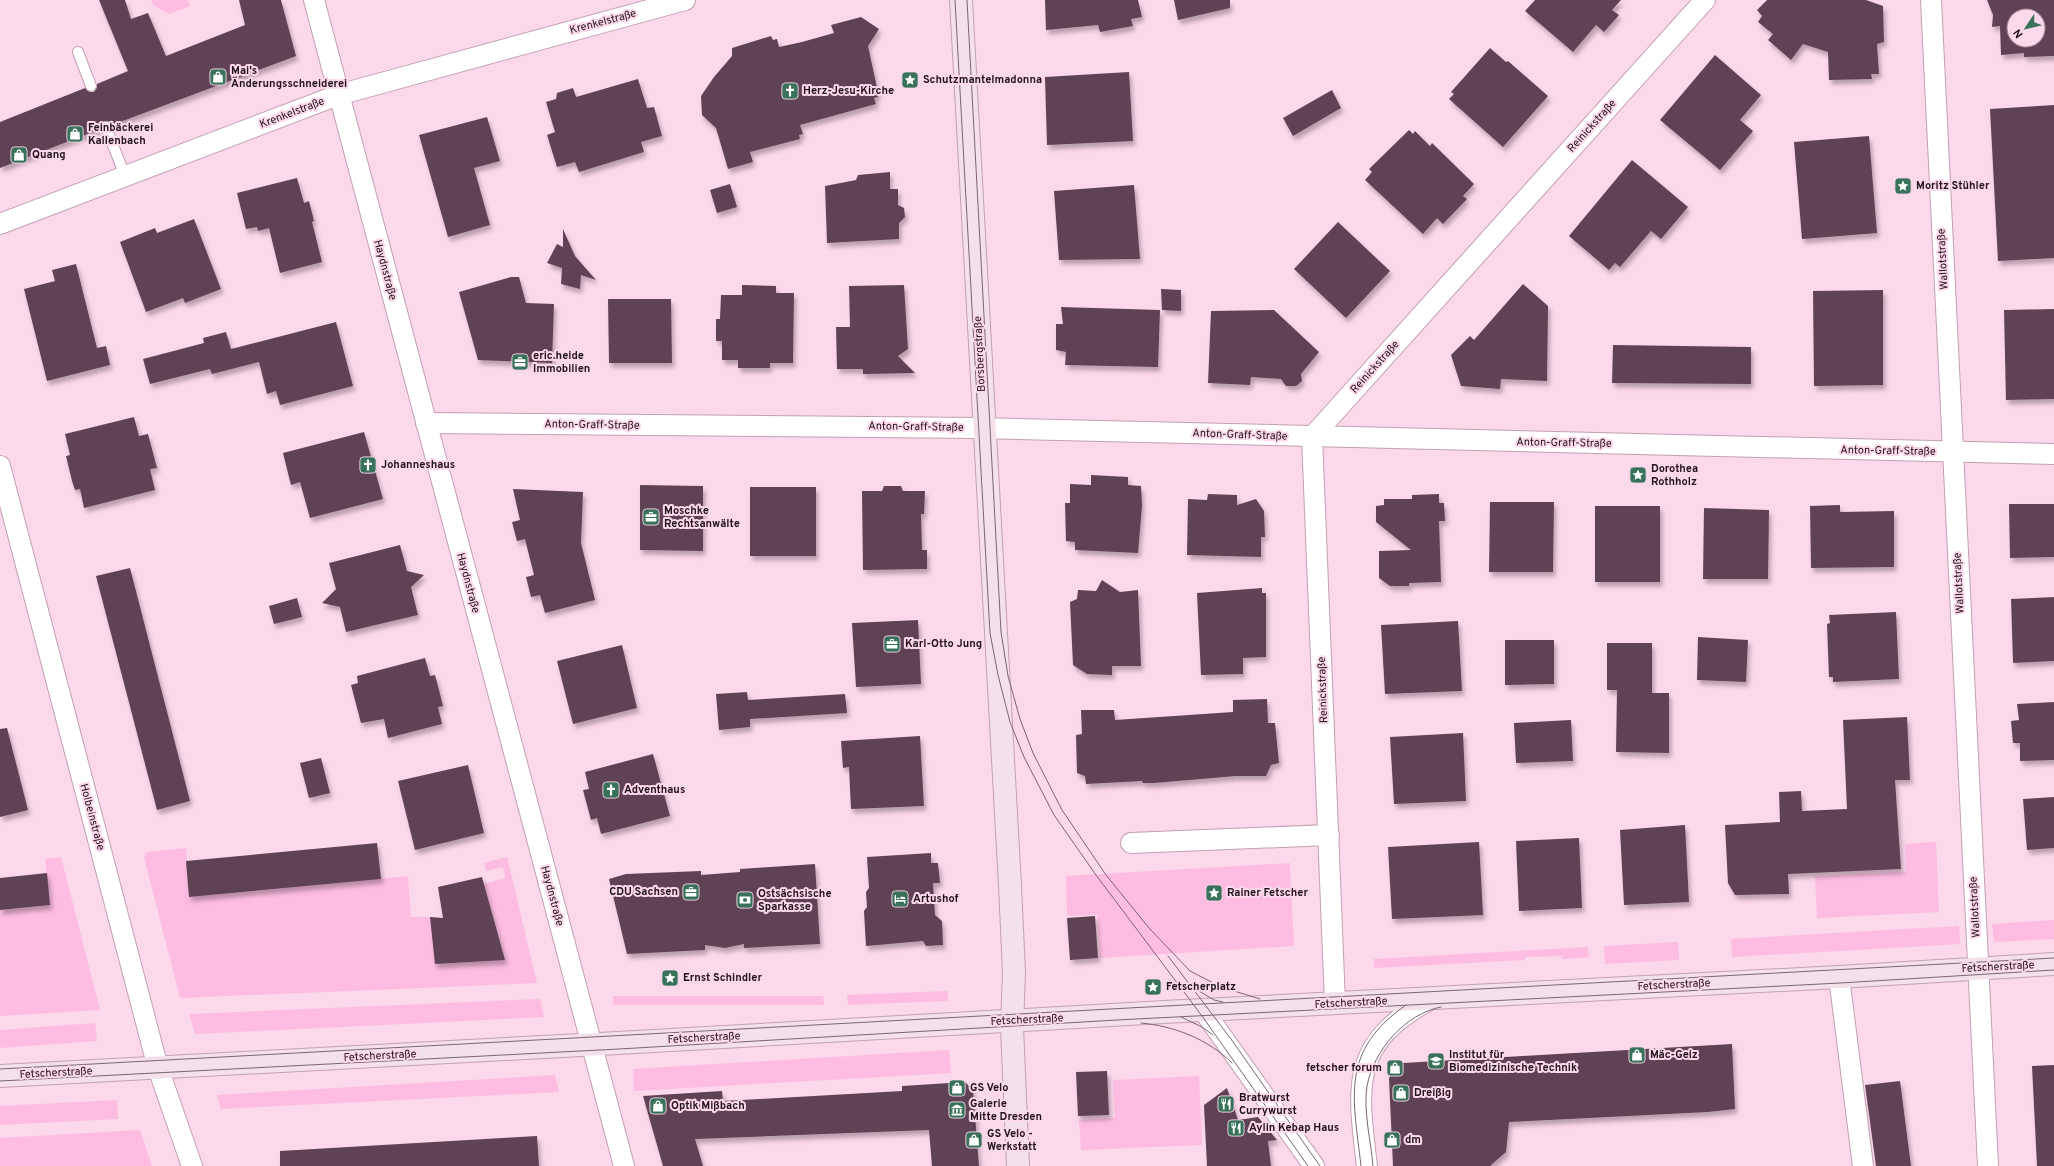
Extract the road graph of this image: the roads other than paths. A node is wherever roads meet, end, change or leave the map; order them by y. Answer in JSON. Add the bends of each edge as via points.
{"nodes":[{"id":1,"x":314,"y":0,"type":"edge"},
{"id":2,"x":685,"y":0,"type":"edge"},
{"id":3,"x":961,"y":0,"type":"edge"},
{"id":4,"x":1705,"y":0,"type":"edge"},
{"id":5,"x":1931,"y":0,"type":"edge"},
{"id":6,"x":641,"y":6,"type":"edge"},
{"id":7,"x":78,"y":52,"type":"dead end"},
{"id":8,"x":91,"y":86,"type":"dead end"},
{"id":9,"x":338,"y":95,"type":"junction"},
{"id":10,"x":106,"y":127,"type":"dead end"},
{"id":11,"x":124,"y":176,"type":"junction"},
{"id":12,"x":0,"y":224,"type":"edge"},
{"id":13,"x":426,"y":423,"type":"junction"},
{"id":14,"x":984,"y":428,"type":"junction"},
{"id":15,"x":1312,"y":437,"type":"junction"},
{"id":16,"x":1953,"y":452,"type":"junction"},
{"id":17,"x":2054,"y":454,"type":"edge"},
{"id":18,"x":0,"y":466,"type":"edge"},
{"id":19,"x":1329,"y":835,"type":"junction"},
{"id":20,"x":1131,"y":843,"type":"dead end"},
{"id":21,"x":2054,"y":964,"type":"edge"},
{"id":22,"x":1978,"y":968,"type":"junction"},
{"id":23,"x":1839,"y":977,"type":"junction"},
{"id":24,"x":1433,"y":998,"type":"junction"},
{"id":25,"x":1336,"y":1003,"type":"junction"},
{"id":26,"x":1203,"y":1010,"type":"junction"},
{"id":27,"x":1012,"y":1020,"type":"junction"},
{"id":28,"x":591,"y":1044,"type":"junction"},
{"id":29,"x":158,"y":1068,"type":"junction"},
{"id":30,"x":0,"y":1076,"type":"edge"},
{"id":31,"x":192,"y":1166,"type":"edge"},
{"id":32,"x":624,"y":1166,"type":"edge"},
{"id":33,"x":1018,"y":1166,"type":"edge"},
{"id":34,"x":1314,"y":1166,"type":"edge"},
{"id":35,"x":1367,"y":1166,"type":"edge"},
{"id":36,"x":1863,"y":1166,"type":"edge"},
{"id":37,"x":1988,"y":1166,"type":"edge"}],
"edges":[{"from":1,"to":9,"type":"street","name":"Haydnstraße"},
{"from":2,"to":6,"type":"street","name":"Krenkelstraße"},
{"from":3,"to":14,"type":"main road","name":"Borsbergstraße"},
{"from":4,"to":15,"type":"street","name":"Reinickstraße"},
{"from":5,"to":16,"type":"street","name":"Wallotstraße"},
{"from":6,"to":9,"type":"street","name":"Krenkelstraße"},
{"from":7,"to":8,"type":"lane"},
{"from":9,"to":11,"type":"street","name":"Krenkelstraße"},
{"from":9,"to":13,"type":"street","name":"Haydnstraße"},
{"from":10,"to":11,"type":"lane"},
{"from":11,"to":12,"type":"street","name":"Krenkelstraße"},
{"from":13,"to":14,"type":"street","name":"Anton-Graff-Straße"},
{"from":13,"to":28,"type":"street","name":"Haydnstraße"},
{"from":14,"to":15,"type":"street","name":"Anton-Graff-Straße"},
{"from":14,"to":27,"type":"main road","name":"Borsbergstraße","via":[[1014,972]]},
{"from":15,"to":16,"type":"street","name":"Anton-Graff-Straße"},
{"from":15,"to":19,"type":"street","name":"Reinickstraße"},
{"from":16,"to":17,"type":"street","name":"Anton-Graff-Straße"},
{"from":16,"to":22,"type":"street","name":"Wallotstraße"},
{"from":18,"to":29,"type":"street","name":"Holbeinstraße"},
{"from":19,"to":20,"type":"street"},
{"from":19,"to":25,"type":"street"},
{"from":21,"to":22,"type":"main road","name":"Fetscherstraße"},
{"from":22,"to":23,"type":"main road","name":"Fetscherstraße"},
{"from":22,"to":37,"type":"street","name":"Wallotstraße"},
{"from":23,"to":24,"type":"main road","name":"Fetscherstraße"},
{"from":23,"to":36,"type":"street"},
{"from":24,"to":25,"type":"main road","name":"Fetscherstraße"},
{"from":24,"to":35,"type":"street","via":[[1384,1033],[1366,1065],[1361,1085],[1360,1108]]},
{"from":25,"to":26,"type":"main road","name":"Fetscherstraße"},
{"from":26,"to":27,"type":"main road","name":"Fetscherstraße"},
{"from":26,"to":34,"type":"street"},
{"from":27,"to":28,"type":"main road","name":"Fetscherstraße"},
{"from":27,"to":33,"type":"main road","name":"Borsbergstraße"},
{"from":28,"to":29,"type":"main road","name":"Fetscherstraße"},
{"from":28,"to":32,"type":"street","name":"Haydnstraße"},
{"from":29,"to":30,"type":"main road","name":"Fetscherstraße"},
{"from":29,"to":31,"type":"street","name":"Holbeinstraße"}]}
